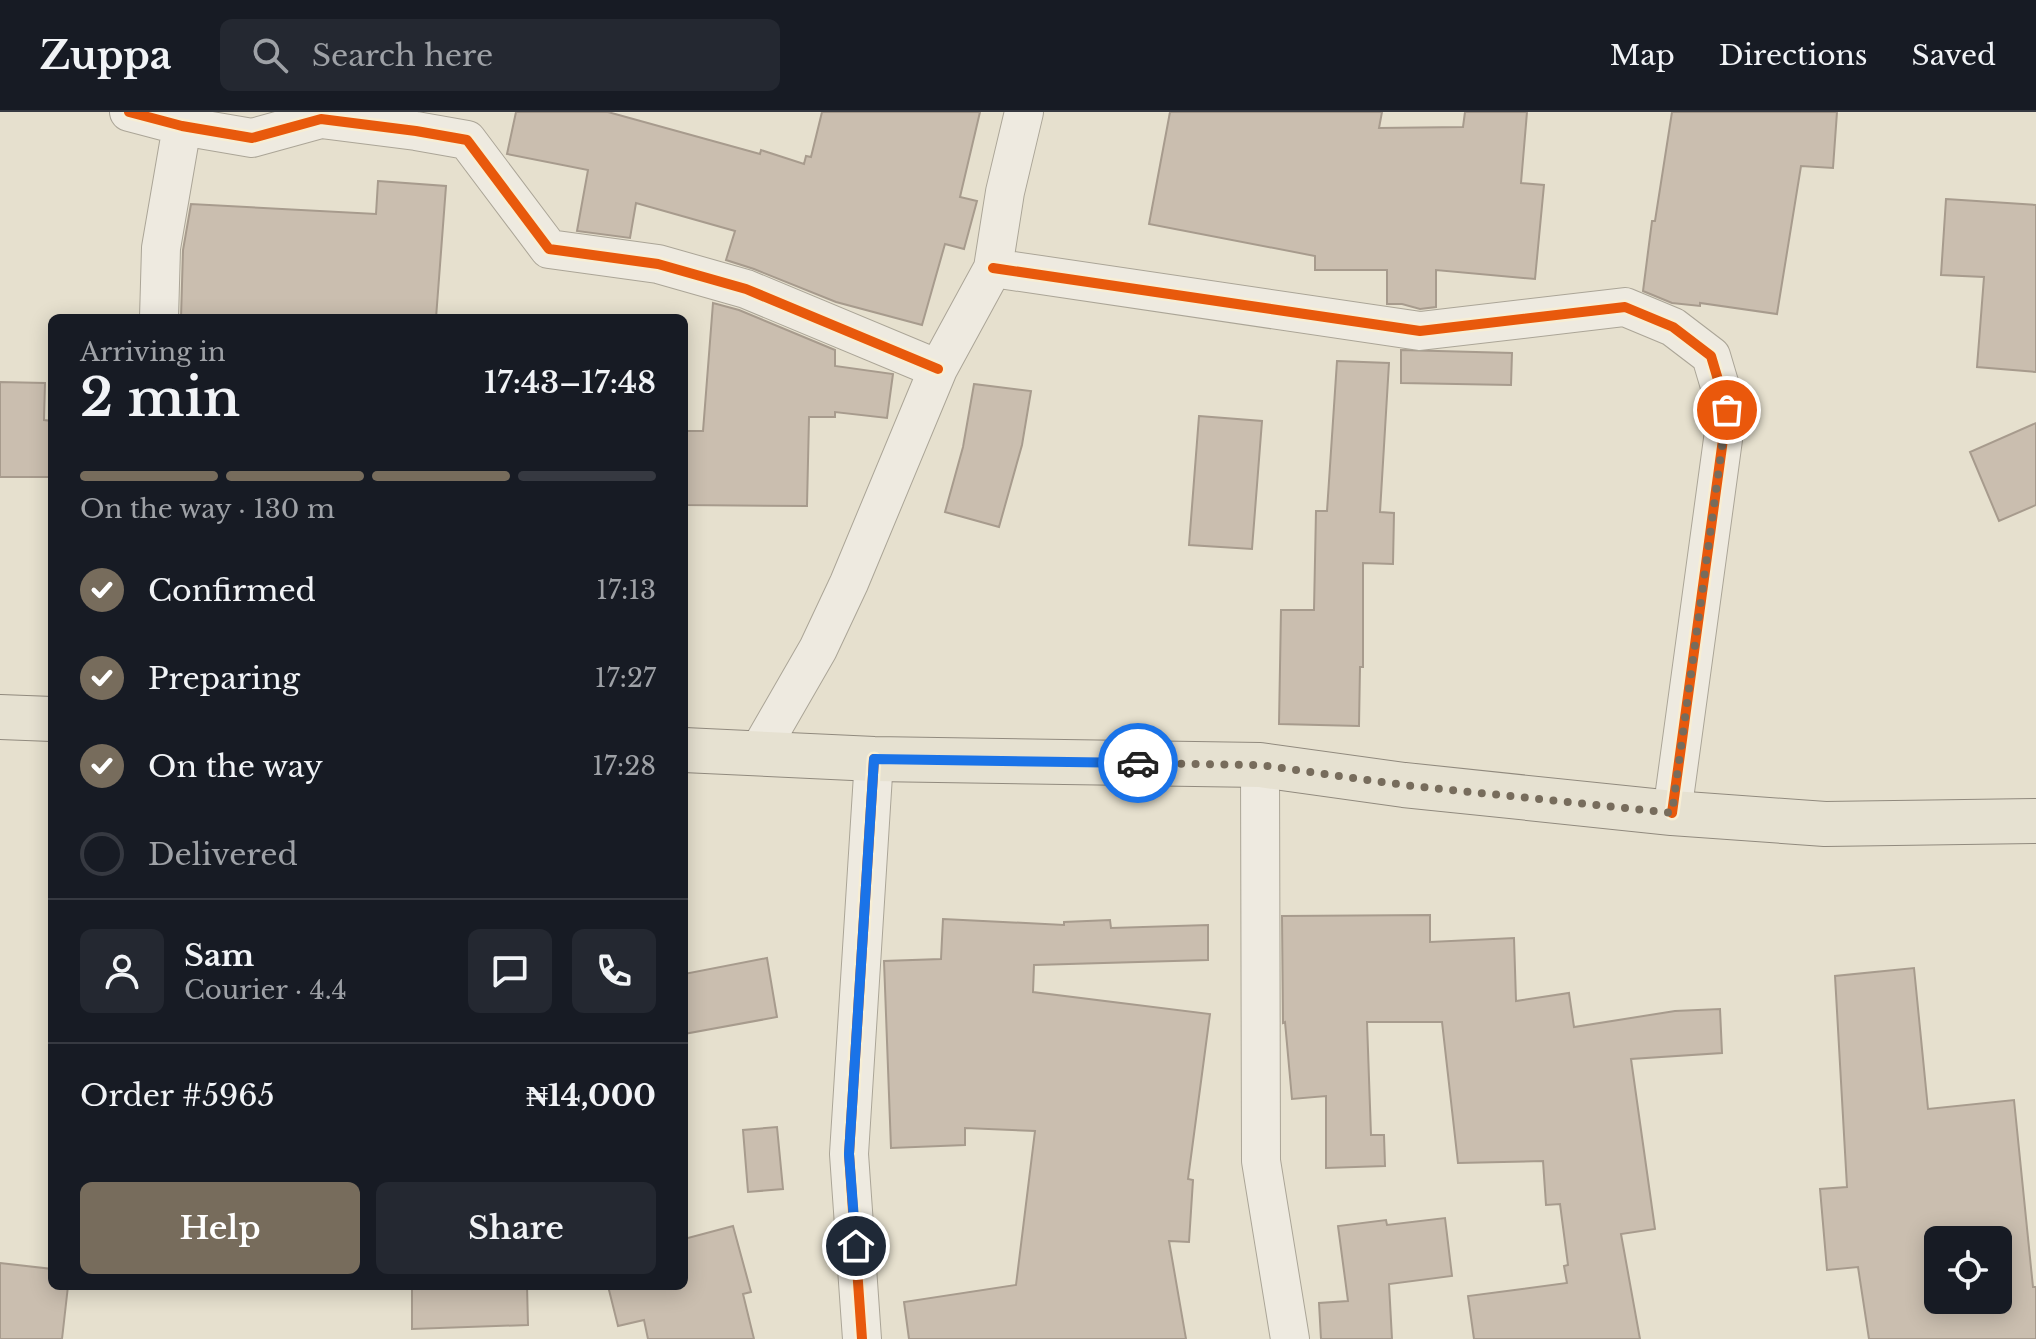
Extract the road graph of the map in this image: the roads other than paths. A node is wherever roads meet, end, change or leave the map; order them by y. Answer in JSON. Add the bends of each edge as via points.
{"nodes":[{"id":1,"x":129,"y":112,"type":"edge"},
{"id":2,"x":1024,"y":112,"type":"edge"},
{"id":3,"x":378,"y":119,"type":"edge"},
{"id":4,"x":182,"y":126,"type":"junction"},
{"id":5,"x":993,"y":268,"type":"junction"},
{"id":6,"x":159,"y":314,"type":"edge"},
{"id":7,"x":938,"y":369,"type":"junction"},
{"id":8,"x":0,"y":717,"type":"edge"},
{"id":9,"x":48,"y":719,"type":"edge"},
{"id":10,"x":688,"y":750,"type":"edge"},
{"id":11,"x":757,"y":755,"type":"junction"},
{"id":12,"x":874,"y":759,"type":"junction"},
{"id":13,"x":1260,"y":765,"type":"junction"},
{"id":14,"x":1672,"y":813,"type":"junction"},
{"id":15,"x":2036,"y":821,"type":"edge"},
{"id":16,"x":862,"y":1339,"type":"edge"},
{"id":17,"x":1290,"y":1339,"type":"edge"}],
"edges":[{"from":1,"to":4,"type":"street"},
{"from":2,"to":5,"type":"street"},
{"from":3,"to":4,"type":"street","via":[[321,119],[252,138]]},
{"from":3,"to":7,"type":"street","via":[[467,140],[549,249],[658,264],[746,289]]},
{"from":4,"to":6,"type":"street","via":[[161,248]]},
{"from":5,"to":7,"type":"street"},
{"from":5,"to":14,"type":"street","via":[[1420,331],[1625,307],[1673,327],[1711,356],[1727,410]]},
{"from":7,"to":11,"type":"street","via":[[849,583]]},
{"from":8,"to":9,"type":"main road"},
{"from":10,"to":11,"type":"main road"},
{"from":11,"to":12,"type":"main road"},
{"from":12,"to":13,"type":"main road"},
{"from":12,"to":16,"type":"street","via":[[849,1154]]},
{"from":13,"to":14,"type":"main road"},
{"from":13,"to":17,"type":"street","via":[[1261,1161]]},
{"from":14,"to":15,"type":"main road","via":[[1825,824]]}]}
